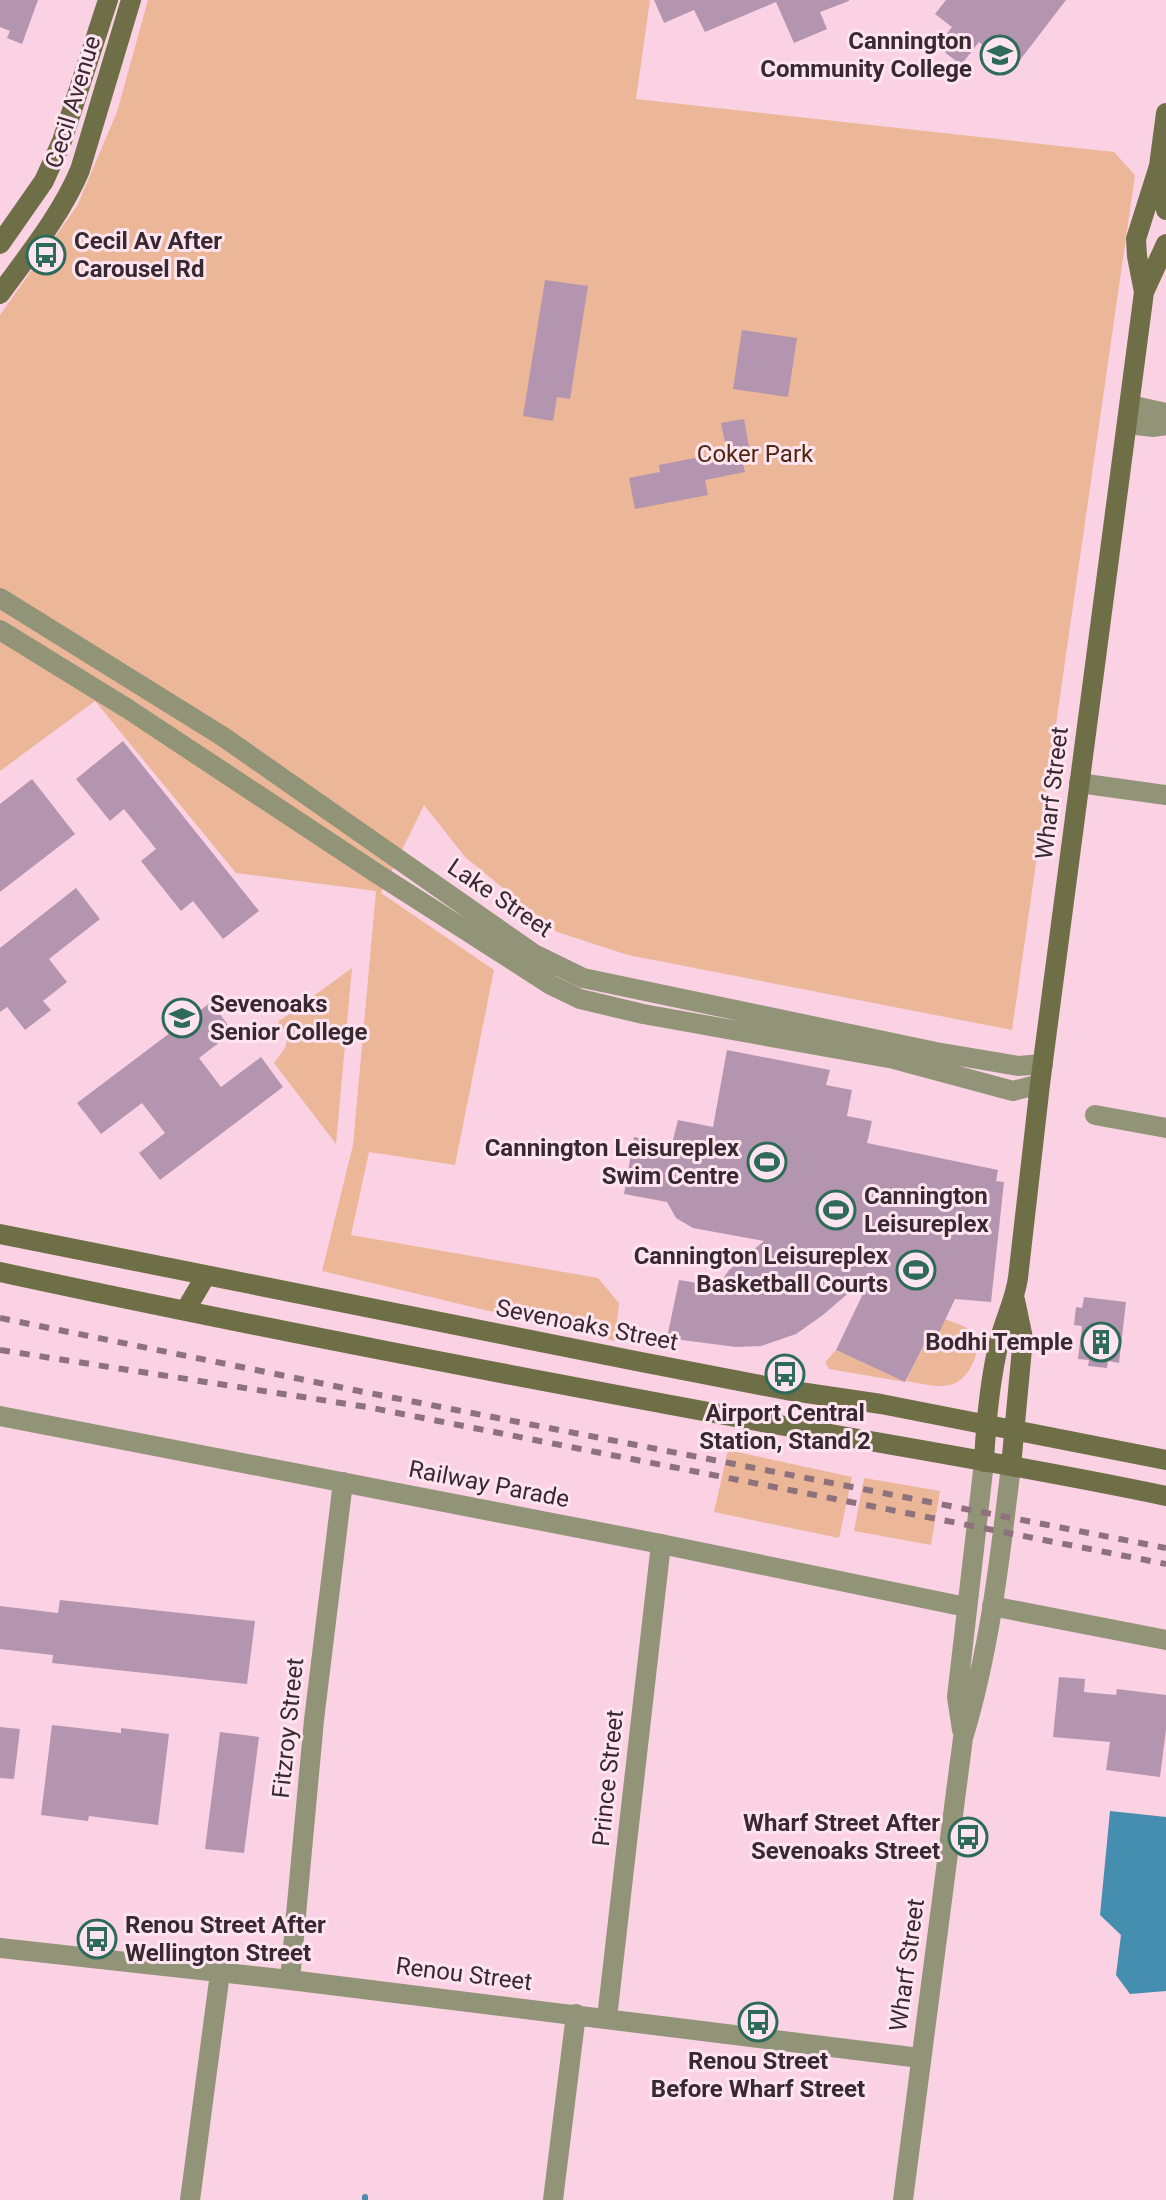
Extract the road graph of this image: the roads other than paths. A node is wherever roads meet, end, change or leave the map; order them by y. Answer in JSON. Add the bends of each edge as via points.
{"nodes":[{"id":1,"x":108,"y":0,"type":"edge"},
{"id":2,"x":131,"y":0,"type":"edge"},
{"id":3,"x":1166,"y":113,"type":"edge"},
{"id":4,"x":1159,"y":166,"type":"junction"},
{"id":5,"x":1166,"y":210,"type":"edge"},
{"id":6,"x":0,"y":244,"type":"edge"},
{"id":7,"x":1166,"y":244,"type":"edge"},
{"id":8,"x":1144,"y":292,"type":"junction"},
{"id":9,"x":0,"y":294,"type":"edge"},
{"id":10,"x":1166,"y":413,"type":"edge"},
{"id":11,"x":1128,"y":415,"type":"junction"},
{"id":12,"x":1166,"y":425,"type":"edge"},
{"id":13,"x":0,"y":598,"type":"edge"},
{"id":14,"x":0,"y":630,"type":"edge"},
{"id":15,"x":1079,"y":783,"type":"junction"},
{"id":16,"x":1166,"y":795,"type":"edge"},
{"id":17,"x":1043,"y":1064,"type":"junction"},
{"id":18,"x":1040,"y":1084,"type":"junction"},
{"id":19,"x":1095,"y":1115,"type":"dead end"},
{"id":20,"x":1166,"y":1128,"type":"edge"},
{"id":21,"x":3,"y":1240,"type":"edge"},
{"id":22,"x":0,"y":1272,"type":"edge"},
{"id":23,"x":205,"y":1277,"type":"junction"},
{"id":24,"x":1015,"y":1300,"type":"junction"},
{"id":25,"x":185,"y":1311,"type":"junction"},
{"id":26,"x":0,"y":1416,"type":"edge"},
{"id":27,"x":986,"y":1424,"type":"junction"},
{"id":28,"x":1013,"y":1429,"type":"junction"},
{"id":29,"x":1166,"y":1460,"type":"edge"},
{"id":30,"x":984,"y":1462,"type":"junction"},
{"id":31,"x":1011,"y":1466,"type":"junction"},
{"id":32,"x":343,"y":1482,"type":"junction"},
{"id":33,"x":1166,"y":1496,"type":"edge"},
{"id":34,"x":661,"y":1544,"type":"junction"},
{"id":35,"x":992,"y":1606,"type":"junction"},
{"id":36,"x":966,"y":1607,"type":"junction"},
{"id":37,"x":1166,"y":1640,"type":"edge"},
{"id":38,"x":963,"y":1738,"type":"junction"},
{"id":39,"x":0,"y":1948,"type":"edge"},
{"id":40,"x":220,"y":1973,"type":"junction"},
{"id":41,"x":290,"y":1980,"type":"junction"},
{"id":42,"x":576,"y":2014,"type":"junction"},
{"id":43,"x":607,"y":2018,"type":"junction"},
{"id":44,"x":920,"y":2058,"type":"junction"},
{"id":45,"x":190,"y":2200,"type":"edge"},
{"id":46,"x":553,"y":2200,"type":"edge"},
{"id":47,"x":903,"y":2200,"type":"edge"}],
"edges":[{"from":1,"to":6,"type":"main road","name":"Cecil Avenue","via":[[62,141],[44,181]]},
{"from":2,"to":9,"type":"main road","name":"Cecil Avenue","via":[[72,190]]},
{"from":3,"to":4,"type":"main road","name":"Wharf Street"},
{"from":4,"to":5,"type":"main road","name":"Wharf Street"},
{"from":4,"to":8,"type":"main road","name":"Wharf Street","via":[[1136,239]]},
{"from":7,"to":8,"type":"main road","name":"Wharf Street"},
{"from":8,"to":11,"type":"main road","name":"Wharf Street"},
{"from":10,"to":11,"type":"street"},
{"from":11,"to":12,"type":"street","via":[[1154,427]]},
{"from":11,"to":15,"type":"main road","name":"Wharf Street"},
{"from":13,"to":17,"type":"street","name":"Lake Street","via":[[222,736],[560,968],[583,978],[936,1052],[1018,1066]]},
{"from":14,"to":18,"type":"street","name":"Lake Street","via":[[580,999],[894,1059],[1013,1091]]},
{"from":15,"to":16,"type":"street"},
{"from":15,"to":17,"type":"main road","name":"Wharf Street"},
{"from":17,"to":18,"type":"main road","name":"Wharf Street"},
{"from":18,"to":24,"type":"main road","name":"Wharf Street"},
{"from":19,"to":20,"type":"street"},
{"from":21,"to":23,"type":"main road","name":"Sevenoaks Street"},
{"from":22,"to":25,"type":"main road"},
{"from":23,"to":25,"type":"main road"},
{"from":23,"to":27,"type":"main road","name":"Sevenoaks Street"},
{"from":24,"to":27,"type":"main road","name":"Wharf Street","via":[[1000,1337]]},
{"from":24,"to":28,"type":"main road","name":"Wharf Street","via":[[1023,1338]]},
{"from":25,"to":30,"type":"main road"},
{"from":26,"to":32,"type":"street","name":"Railway Parade"},
{"from":27,"to":28,"type":"main road","name":"Sevenoaks Street"},
{"from":27,"to":30,"type":"main road","name":"Wharf Street"},
{"from":28,"to":29,"type":"main road","name":"Sevenoaks Street"},
{"from":28,"to":31,"type":"main road","name":"Wharf Street"},
{"from":30,"to":31,"type":"main road"},
{"from":30,"to":36,"type":"street","name":"Wharf Street"},
{"from":31,"to":33,"type":"main road"},
{"from":31,"to":35,"type":"street","name":"Wharf Street"},
{"from":32,"to":34,"type":"street","name":"Railway Parade"},
{"from":32,"to":41,"type":"street","name":"Fitzroy Street"},
{"from":34,"to":36,"type":"street","name":"Railway Parade"},
{"from":34,"to":43,"type":"street","name":"Prince Street"},
{"from":35,"to":37,"type":"street"},
{"from":35,"to":38,"type":"street","name":"Wharf Street"},
{"from":36,"to":38,"type":"street","name":"Wharf Street","via":[[957,1697]]},
{"from":38,"to":44,"type":"street","name":"Wharf Street"},
{"from":39,"to":40,"type":"street","name":"Renou Street"},
{"from":40,"to":41,"type":"street","name":"Renou Street"},
{"from":40,"to":45,"type":"street"},
{"from":41,"to":42,"type":"street","name":"Renou Street"},
{"from":42,"to":43,"type":"street","name":"Renou Street"},
{"from":42,"to":46,"type":"street"},
{"from":43,"to":44,"type":"street","name":"Renou Street"},
{"from":44,"to":47,"type":"street","name":"Wharf Street"}]}
